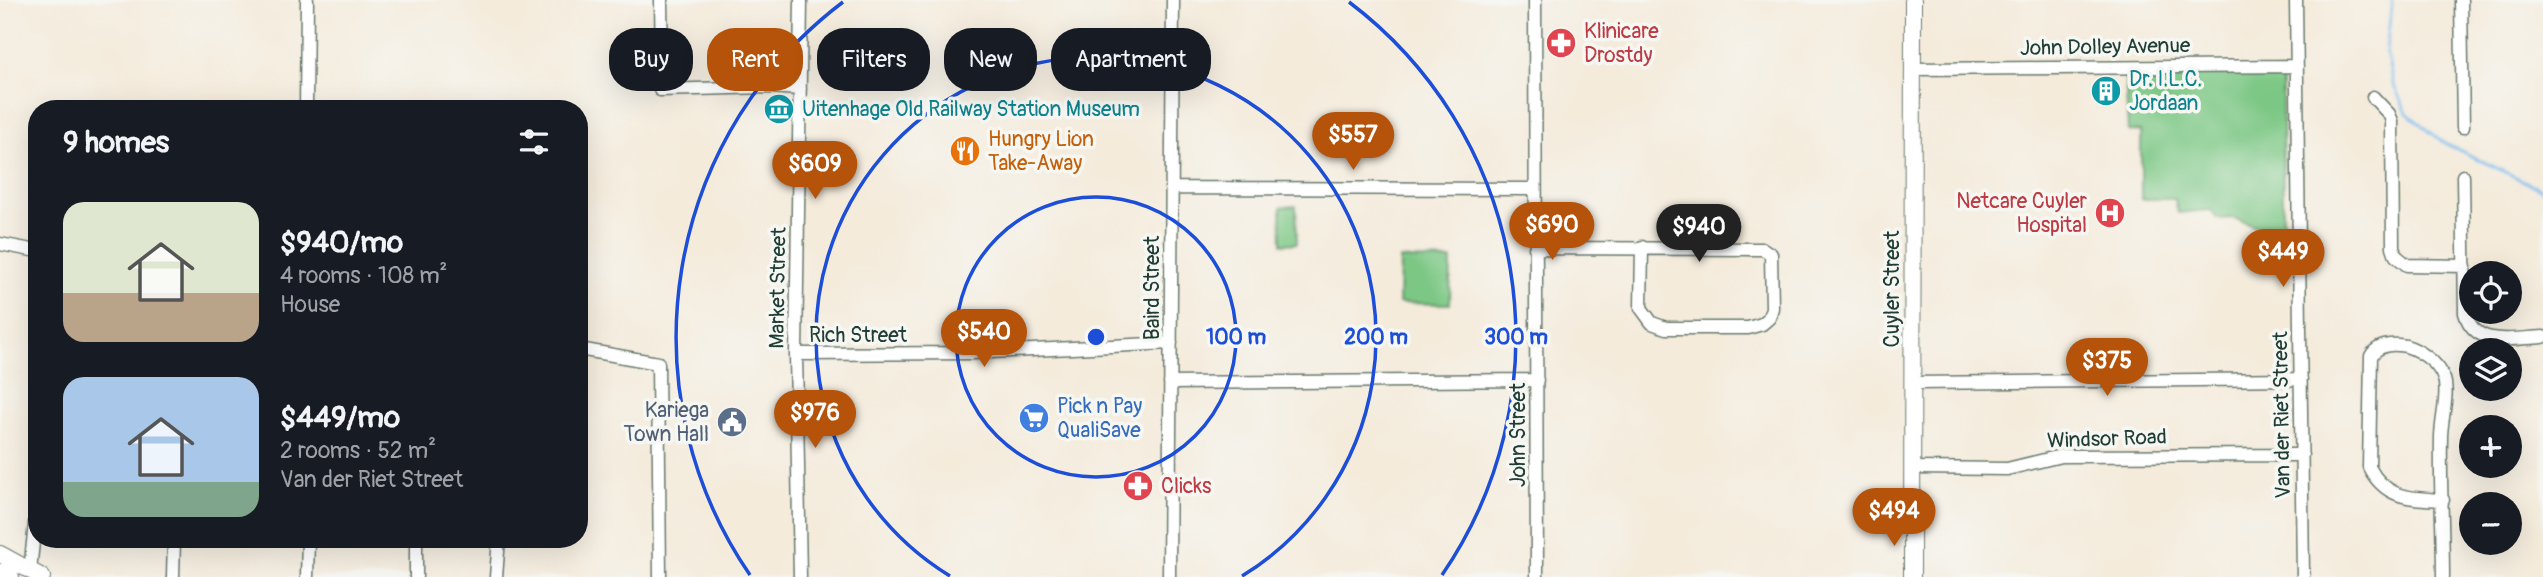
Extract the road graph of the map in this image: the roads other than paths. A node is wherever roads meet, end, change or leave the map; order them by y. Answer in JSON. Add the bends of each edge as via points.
{"nodes":[{"id":1,"x":307,"y":0,"type":"edge"},
{"id":2,"x":661,"y":0,"type":"edge"},
{"id":3,"x":801,"y":0,"type":"edge"},
{"id":4,"x":1173,"y":0,"type":"edge"},
{"id":5,"x":1535,"y":0,"type":"edge"},
{"id":6,"x":1913,"y":0,"type":"edge"},
{"id":7,"x":2296,"y":0,"type":"edge"},
{"id":8,"x":2461,"y":0,"type":"edge"},
{"id":9,"x":801,"y":28,"type":"edge"},
{"id":10,"x":2297,"y":66,"type":"junction"},
{"id":11,"x":1912,"y":69,"type":"junction"},
{"id":12,"x":707,"y":89,"type":"edge"},
{"id":13,"x":800,"y":91,"type":"edge"},
{"id":14,"x":2373,"y":97,"type":"dead end"},
{"id":15,"x":306,"y":100,"type":"edge"},
{"id":16,"x":2463,"y":127,"type":"dead end"},
{"id":17,"x":2463,"y":176,"type":"dead end"},
{"id":18,"x":1171,"y":188,"type":"junction"},
{"id":19,"x":1535,"y":189,"type":"junction"},
{"id":20,"x":0,"y":244,"type":"edge"},
{"id":21,"x":1642,"y":247,"type":"junction"},
{"id":22,"x":1535,"y":248,"type":"junction"},
{"id":23,"x":28,"y":249,"type":"edge"},
{"id":24,"x":2465,"y":261,"type":"edge"},
{"id":25,"x":2459,"y":266,"type":"edge"},
{"id":26,"x":2470,"y":324,"type":"edge"},
{"id":27,"x":2543,"y":337,"type":"edge"},
{"id":28,"x":1171,"y":343,"type":"junction"},
{"id":29,"x":588,"y":351,"type":"edge"},
{"id":30,"x":796,"y":354,"type":"junction"},
{"id":31,"x":2301,"y":379,"type":"junction"},
{"id":32,"x":1538,"y":380,"type":"junction"},
{"id":33,"x":1170,"y":383,"type":"junction"},
{"id":34,"x":1914,"y":383,"type":"junction"},
{"id":35,"x":2302,"y":455,"type":"junction"},
{"id":36,"x":1914,"y":468,"type":"junction"},
{"id":37,"x":2442,"y":500,"type":"junction"},
{"id":38,"x":36,"y":548,"type":"edge"},
{"id":39,"x":174,"y":548,"type":"edge"},
{"id":40,"x":308,"y":548,"type":"edge"},
{"id":41,"x":416,"y":548,"type":"edge"},
{"id":42,"x":498,"y":548,"type":"edge"},
{"id":43,"x":0,"y":554,"type":"edge"},
{"id":44,"x":0,"y":572,"type":"edge"},
{"id":45,"x":36,"y":574,"type":"edge"},
{"id":46,"x":11,"y":577,"type":"edge"},
{"id":47,"x":173,"y":577,"type":"edge"},
{"id":48,"x":307,"y":577,"type":"edge"},
{"id":49,"x":416,"y":577,"type":"edge"},
{"id":50,"x":495,"y":577,"type":"edge"},
{"id":51,"x":660,"y":577,"type":"edge"},
{"id":52,"x":800,"y":577,"type":"edge"},
{"id":53,"x":1168,"y":577,"type":"edge"},
{"id":54,"x":1537,"y":577,"type":"edge"},
{"id":55,"x":1912,"y":577,"type":"edge"},
{"id":56,"x":2303,"y":577,"type":"edge"},
{"id":57,"x":2443,"y":577,"type":"edge"}],
"edges":[{"from":1,"to":15,"type":"street"},
{"from":2,"to":12,"type":"street","via":[[660,90]]},
{"from":3,"to":9,"type":"street","name":"Market Street"},
{"from":4,"to":18,"type":"street","name":"Baird Street"},
{"from":5,"to":19,"type":"street","name":"John Street"},
{"from":6,"to":11,"type":"main road","name":"Cuyler Street"},
{"from":7,"to":10,"type":"street","name":"Van der Riet Street"},
{"from":8,"to":16,"type":"street"},
{"from":10,"to":11,"type":"street","name":"John Dolley Avenue"},
{"from":10,"to":31,"type":"street","name":"Van der Riet Street"},
{"from":11,"to":34,"type":"main road","name":"Cuyler Street"},
{"from":13,"to":30,"type":"street","name":"Market Street"},
{"from":14,"to":25,"type":"street","via":[[2391,118],[2395,254],[2407,265]]},
{"from":17,"to":24,"type":"street"},
{"from":18,"to":19,"type":"street"},
{"from":18,"to":28,"type":"street","name":"Baird Street"},
{"from":19,"to":22,"type":"street","name":"John Street"},
{"from":20,"to":23,"type":"street"},
{"from":21,"to":21,"type":"street","via":[[1642,308],[1652,323],[1666,328],[1748,328],[1769,318],[1773,289],[1767,250]]},
{"from":21,"to":22,"type":"street"},
{"from":22,"to":32,"type":"street","name":"John Street"},
{"from":26,"to":27,"type":"street","via":[[2490,338]]},
{"from":28,"to":30,"type":"street","name":"Rich Street","via":[[972,353]]},
{"from":28,"to":33,"type":"street","name":"Baird Street"},
{"from":29,"to":51,"type":"street","via":[[658,363]]},
{"from":30,"to":52,"type":"street","name":"Market Street"},
{"from":31,"to":34,"type":"street"},
{"from":31,"to":35,"type":"street","name":"Van der Riet Street"},
{"from":32,"to":33,"type":"street"},
{"from":32,"to":54,"type":"street","name":"John Street"},
{"from":33,"to":53,"type":"street","name":"Baird Street"},
{"from":34,"to":36,"type":"main road","name":"Cuyler Street"},
{"from":35,"to":36,"type":"street","name":"Windsor Road","via":[[2061,456],[2007,469]]},
{"from":35,"to":56,"type":"street","name":"Van der Riet Street"},
{"from":36,"to":55,"type":"main road","name":"Cuyler Street"},
{"from":37,"to":37,"type":"street","via":[[2445,380],[2411,347],[2381,346],[2371,356],[2369,467],[2399,497]]},
{"from":37,"to":57,"type":"street"},
{"from":38,"to":45,"type":"street"},
{"from":39,"to":47,"type":"street"},
{"from":40,"to":48,"type":"street"},
{"from":41,"to":49,"type":"street"},
{"from":42,"to":50,"type":"street"},
{"from":43,"to":45,"type":"main road"},
{"from":44,"to":46,"type":"main road"}]}
